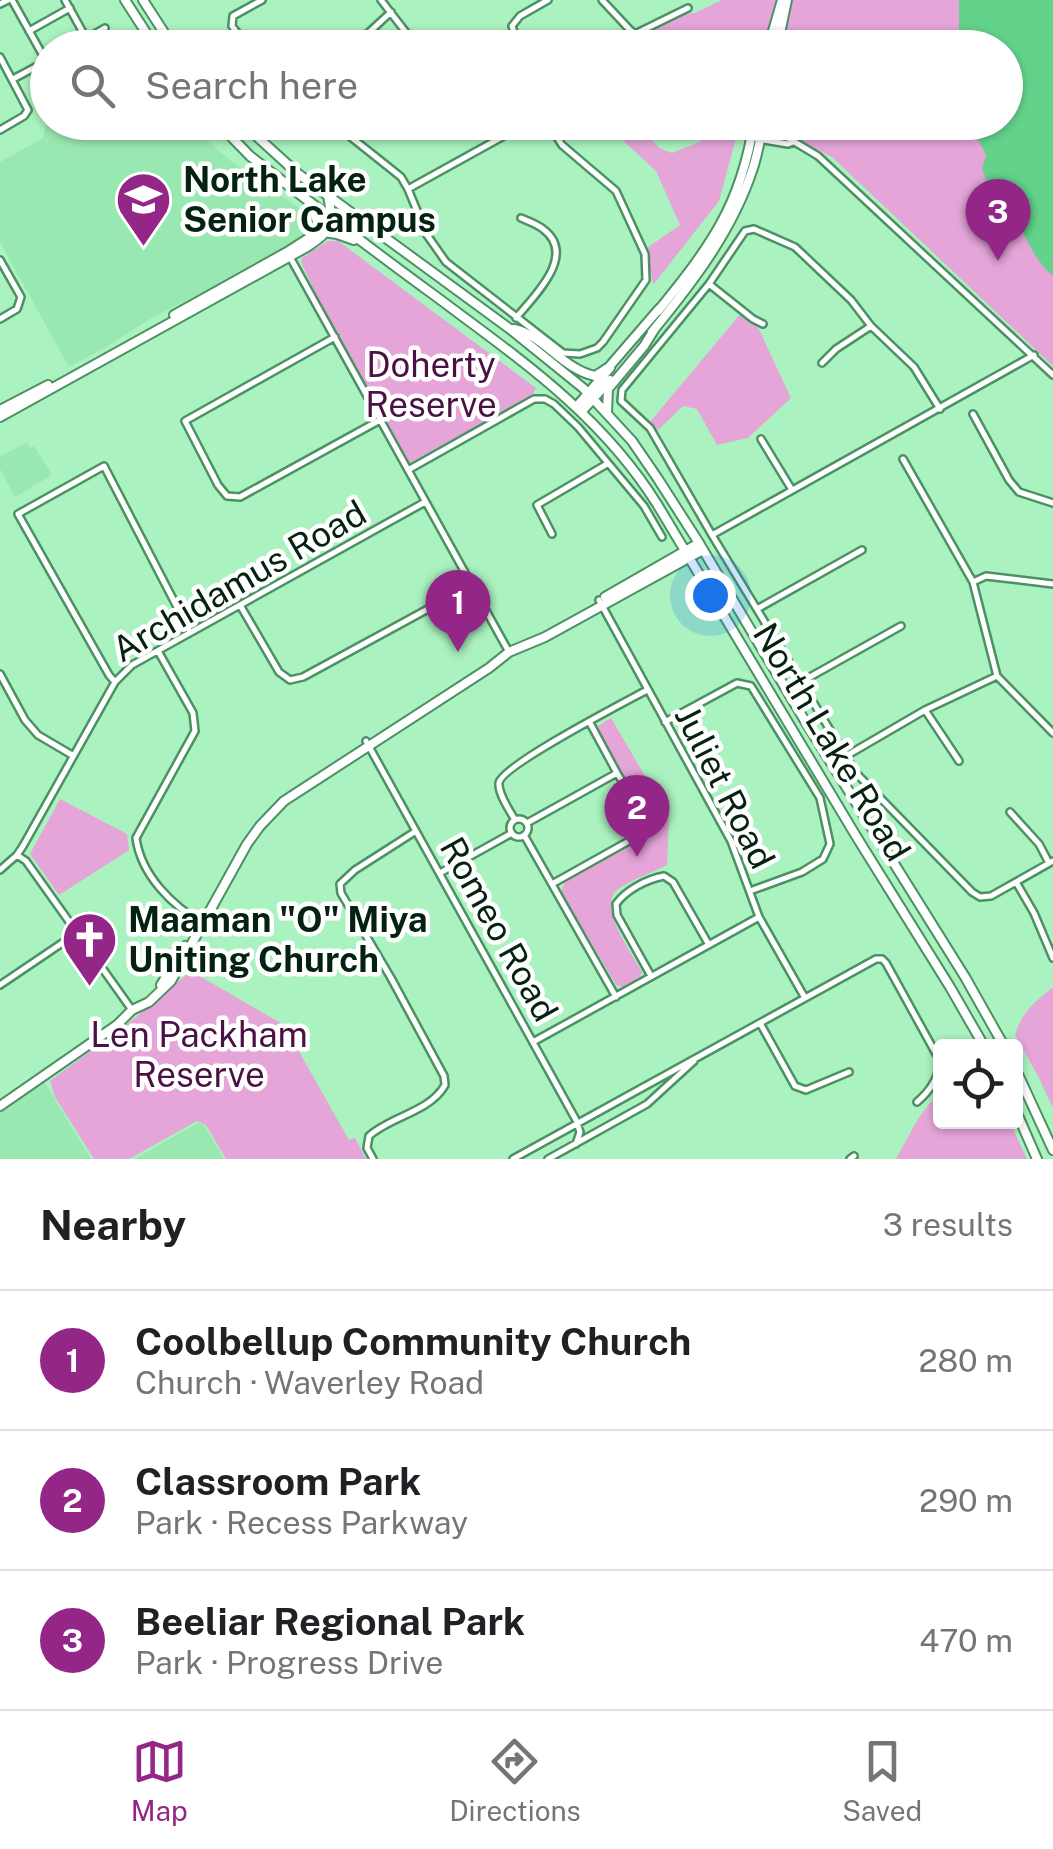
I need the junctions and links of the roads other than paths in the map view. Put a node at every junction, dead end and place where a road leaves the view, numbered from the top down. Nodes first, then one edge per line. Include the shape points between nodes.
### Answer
1 (10, 0) edge
2 (65, 0) edge
3 (125, 0) edge
4 (142, 0) edge
5 (262, 0) edge
6 (381, 0) edge
7 (548, 0) edge
8 (602, 0) edge
9 (784, 0) edge
10 (0, 4) edge
11 (70, 8) junction
12 (688, 8) dead end
13 (391, 12) junction
14 (105, 28) dead end
15 (31, 30) edge
16 (82, 30) edge
17 (101, 30) edge
18 (144, 30) edge
19 (162, 30) edge
20 (235, 30) edge
21 (372, 30) edge
22 (404, 30) edge
23 (513, 30) edge
24 (631, 30) edge
25 (643, 30) edge
26 (774, 30) edge
27 (780, 30) edge
28 (29, 31) edge
29 (0, 57) edge
30 (30, 70) edge
31 (12, 80) junction
32 (0, 130) edge
33 (234, 140) edge
34 (261, 140) edge
35 (355, 140) edge
36 (496, 140) edge
37 (559, 140) edge
38 (755, 140) edge
39 (756, 140) edge
40 (790, 140) edge
41 (408, 188) junction
42 (328, 196) junction
43 (312, 204) junction
44 (352, 214) junction
45 (521, 218) dead end
46 (333, 220) junction
47 (320, 233) junction
48 (363, 243) junction
49 (288, 255) junction
50 (0, 260) edge
51 (709, 284) junction
52 (659, 309) junction
53 (516, 318) junction
54 (0, 319) edge
55 (762, 324) dead end
56 (870, 326) junction
57 (510, 329) junction
58 (654, 330) junction
59 (334, 337) junction
60 (1034, 355) junction
61 (822, 363) dead end
62 (1053, 375) edge
63 (591, 397) junction
64 (580, 408) junction
65 (940, 409) junction
66 (606, 413) junction
67 (973, 414) dead end
68 (0, 415) edge
69 (380, 420) junction
70 (762, 439) dead end
71 (903, 459) dead end
72 (607, 464) junction
73 (408, 470) junction
74 (792, 490) junction
75 (425, 502) junction
76 (1053, 503) edge
77 (552, 534) dead end
78 (712, 536) junction
79 (662, 537) dead end
80 (701, 546) junction
81 (862, 550) dead end
82 (686, 555) junction
83 (973, 582) junction
84 (472, 584) junction
85 (1053, 584) edge
86 (600, 602) junction
87 (240, 605) junction
88 (757, 609) junction
89 (900, 626) dead end
90 (190, 632) junction
91 (508, 649) junction
92 (158, 651) junction
93 (0, 674) edge
94 (998, 676) junction
95 (115, 682) junction
96 (801, 682) junction
97 (647, 690) junction
98 (925, 710) junction
99 (590, 722) junction
100 (665, 722) junction
101 (1053, 732) edge
102 (367, 743) junction
103 (73, 755) junction
104 (846, 756) junction
105 (959, 762) dead end
106 (618, 773) junction
107 (1010, 812) dead end
108 (515, 820) junction
109 (527, 823) junction
110 (416, 831) junction
111 (512, 832) junction
112 (524, 835) junction
113 (17, 854) junction
114 (1051, 862) edge
115 (0, 870) edge
116 (440, 873) junction
117 (1016, 882) junction
118 (552, 884) junction
119 (750, 891) junction
120 (759, 917) junction
121 (203, 920) junction
122 (77, 932) junction
123 (709, 945) junction
124 (1053, 958) edge
125 (652, 977) junction
126 (0, 985) edge
127 (616, 997) junction
128 (804, 998) junction
129 (131, 1008) junction
130 (760, 1023) junction
131 (980, 1039) edge
132 (1000, 1039) edge
133 (533, 1042) junction
134 (700, 1056) junction
135 (849, 1072) dead end
136 (1023, 1085) edge
137 (917, 1102) dead end
138 (0, 1103) edge
139 (578, 1123) junction
140 (1023, 1127) edge
141 (576, 1144) junction
142 (1053, 1150) edge
143 (373, 1159) edge
144 (512, 1159) edge
145 (548, 1159) edge
146 (1037, 1159) edge

1 - 10 street
1 - 28 street
2 - 11 street
3 - 18 main road
4 - 19 main road
5 - 20 street via 233,16
6 - 13 street
7 - 23 street via 520,16
8 - 24 street
9 - 26 main road
9 - 27 main road
11 - 15 street
11 - 16 street
12 - 25 street
13 - 21 street
13 - 22 street
14 - 17 street
29 - 31 street
30 - 31 street
31 - 32 street via 28,110
33 - 43 main road, North Lake Road
34 - 42 main road, North Lake Road
35 - 41 street
36 - 41 street
37 - 53 street via 616,191 645,254 646,280 597,348 580,354 563,353
38 - 52 main road via 722,224
39 - 58 main road via 747,186 723,235
40 - 60 street via 818,156
41 - 53 street via 428,238 446,262
42 - 44 main road, North Lake Road
42 - 46 main road
43 - 46 main road, North Lake Road
43 - 47 main road
44 - 46 main road
44 - 57 main road, North Lake Road
45 - 53 street via 545,230 556,261
46 - 47 main road
46 - 48 main road, North Lake Road
47 - 48 main road
47 - 49 main road
48 - 64 main road, North Lake Road
49 - 59 street
49 - 68 main road
50 - 54 street via 21,297 17,309
51 - 55 street
51 - 56 street via 745,231 754,229 795,247
51 - 78 street via 622,390 622,400 650,428
52 - 57 main road via 595,376 526,332
52 - 63 main road
56 - 61 street
56 - 65 street via 914,367
57 - 63 main road, North Lake Road
58 - 63 main road
58 - 66 main road via 608,389
59 - 69 street
59 - 69 street via 184,421 218,485 227,496 240,497
60 - 62 street
60 - 65 street
63 - 64 main road
63 - 66 main road, North Lake Road
64 - 82 main road, North Lake Road via 640,478
65 - 74 street
66 - 80 main road, North Lake Road
67 - 76 street via 1019,492
69 - 73 street
70 - 74 street
71 - 83 street
72 - 73 street via 554,404 534,399
72 - 77 street via 537,505
72 - 79 street
73 - 75 street
74 - 78 street
75 - 84 street
75 - 87 street, Archidamus Road
78 - 88 street
80 - 82 main road
80 - 132 main road, North Lake Road
81 - 88 street
82 - 86 main road
82 - 131 main road, North Lake Road
83 - 85 street via 986,576
83 - 94 street
84 - 87 street via 290,680
84 - 91 street
86 - 91 main road via 533,643
86 - 97 street, Juliet Road
87 - 90 street, Archidamus Road
88 - 96 street
89 - 96 street
90 - 92 street, Archidamus Road
90 - 95 street via 104,466 18,514
91 - 102 main road
92 - 95 street, Archidamus Road
92 - 121 street via 194,713 194,731 136,838 139,857 164,893
93 - 103 street via 38,736
94 - 98 street
94 - 101 street
95 - 103 street, Archidamus Road
96 - 104 street
97 - 99 street
97 - 100 street, Juliet Road
98 - 104 street
98 - 105 street
99 - 106 street
99 - 108 street via 502,776 500,788
100 - 119 street, Juliet Road via 731,841
100 - 119 street via 737,683 751,686 820,798 830,844 823,859
102 - 110 street, Romeo Road
102 - 121 main road via 266,811
103 - 113 street, Archidamus Road
104 - 117 street via 972,892 992,896
106 - 109 street
106 - 118 street via 643,828
107 - 114 street
108 - 109 street
108 - 111 street
109 - 112 street
110 - 116 street, Romeo Road
110 - 143 street via 340,884 442,1068 445,1085 433,1099 368,1136
111 - 112 street
111 - 116 street
112 - 118 street
113 - 115 street, Archidamus Road
113 - 122 street
114 - 117 street
116 - 133 street, Romeo Road
117 - 124 street
118 - 127 street
119 - 120 street, Juliet Road
120 - 123 street
120 - 128 street, Juliet Road
121 - 129 main road via 165,981
122 - 126 street
122 - 129 street
123 - 125 street
123 - 125 street via 674,882 664,876 622,895 617,915
125 - 127 street
127 - 133 street
128 - 130 street
128 - 137 street via 876,959 886,962 940,1060 939,1074
129 - 138 main road
130 - 134 street
130 - 135 street via 794,1086 806,1090
133 - 139 street, Romeo Road
134 - 139 street
134 - 141 street via 646,1104
136 - 142 main road
139 - 141 street
139 - 144 street
140 - 146 main road
141 - 145 street

